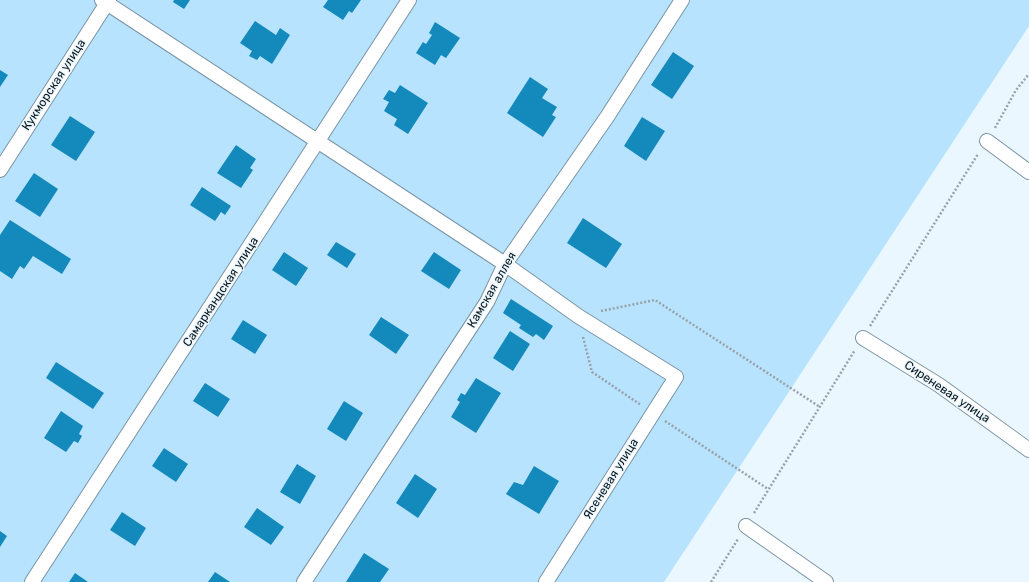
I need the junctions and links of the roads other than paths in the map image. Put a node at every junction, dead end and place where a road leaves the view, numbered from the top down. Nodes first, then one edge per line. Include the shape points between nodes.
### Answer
1 (409, 0) edge
2 (682, 0) edge
3 (106, 1) edge
4 (987, 141) dead end
5 (318, 142) junction
6 (0, 170) edge
7 (1029, 172) edge
8 (505, 264) junction
9 (863, 338) dead end
10 (1029, 450) edge
11 (746, 526) dead end
12 (32, 582) edge
13 (304, 582) edge
14 (546, 582) edge
15 (826, 582) edge

1 - 5 street, Самаркандская улица
2 - 8 street, Камская аллея via 607,117
3 - 5 street
3 - 6 street, Кукморская улица
4 - 7 street
5 - 8 street
5 - 12 street, Самаркандская улица
8 - 13 street, Камская аллея via 487,302
8 - 14 street, Ясеневая улица via 578,316 676,377
9 - 10 street, Сиреневая улица via 939,385
11 - 15 street

